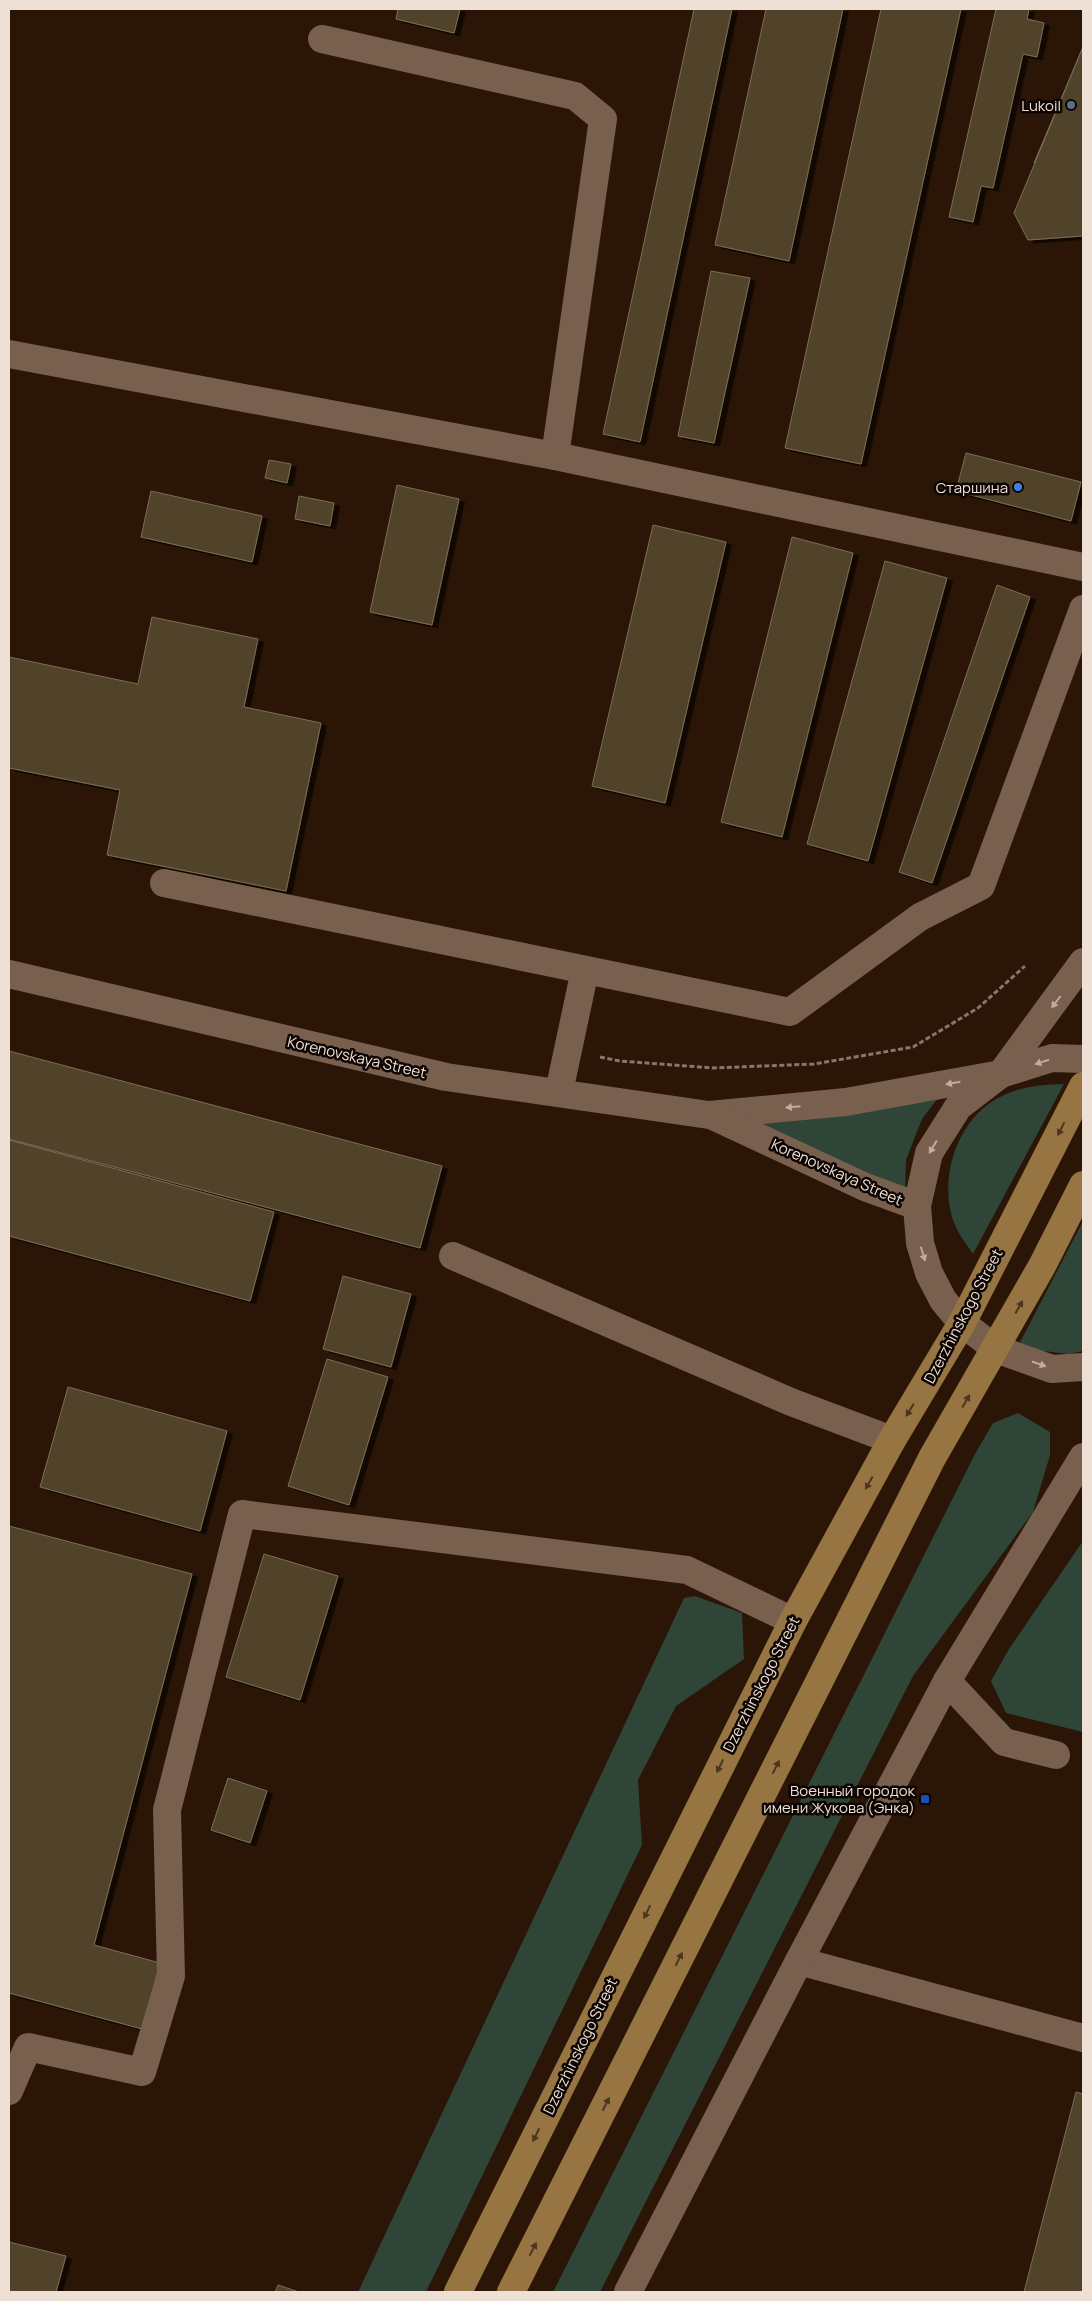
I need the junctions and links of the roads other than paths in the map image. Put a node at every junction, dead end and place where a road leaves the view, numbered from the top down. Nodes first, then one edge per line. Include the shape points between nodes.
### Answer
1 (322, 39) dead end
2 (9, 354) edge
3 (555, 456) junction
4 (1083, 567) edge
5 (1083, 609) edge
6 (164, 883) dead end
7 (1083, 962) edge
8 (585, 970) junction
9 (9, 974) edge
10 (1083, 1058) edge
11 (1001, 1074) junction
12 (1083, 1086) edge
13 (559, 1092) junction
14 (709, 1114) junction
15 (1083, 1185) edge
16 (917, 1206) junction
17 (453, 1256) dead end
18 (962, 1323) junction
19 (996, 1349) junction
20 (1083, 1367) edge
21 (892, 1440) junction
22 (1083, 1457) edge
23 (793, 1621) junction
24 (947, 1681) junction
25 (1056, 1755) dead end
26 (799, 1961) junction
27 (1083, 2038) edge
28 (9, 2091) edge
29 (458, 2292) edge
30 (511, 2292) edge
31 (628, 2292) edge

1 - 3 street via 576,96 603,119
2 - 3 street
3 - 4 street
5 - 8 street via 981,886 920,917 790,1012
6 - 8 street
7 -> 11 street
8 - 13 street
9 - 13 street, Korenovskaya Street via 446,1077
10 -> 11 street, Korenovskaya Street via 1052,1058
11 -> 14 street, Korenovskaya Street via 846,1102
11 -> 16 street via 958,1107 929,1153
12 -> 18 main road, Dzerzhinskogo Street
13 - 14 street, Korenovskaya Street
14 - 16 street, Korenovskaya Street via 865,1186
19 -> 15 main road
16 -> 18 street, Korenovskaya Street via 920,1243 928,1273 943,1300
17 - 21 street via 777,1396
18 - 19 street, Korenovskaya Street
18 -> 21 main road, Dzerzhinskogo Street
19 -> 20 street, Korenovskaya Street via 1052,1369
30 -> 19 main road via 932,1458
21 -> 23 main road, Dzerzhinskogo Street
22 - 24 street
23 - 28 street via 687,1570 242,1514 167,1810 171,1976 142,2072 28,2047
23 -> 29 main road, Dzerzhinskogo Street
24 - 25 street via 1004,1742
24 - 26 street
26 - 27 street
26 - 31 street

